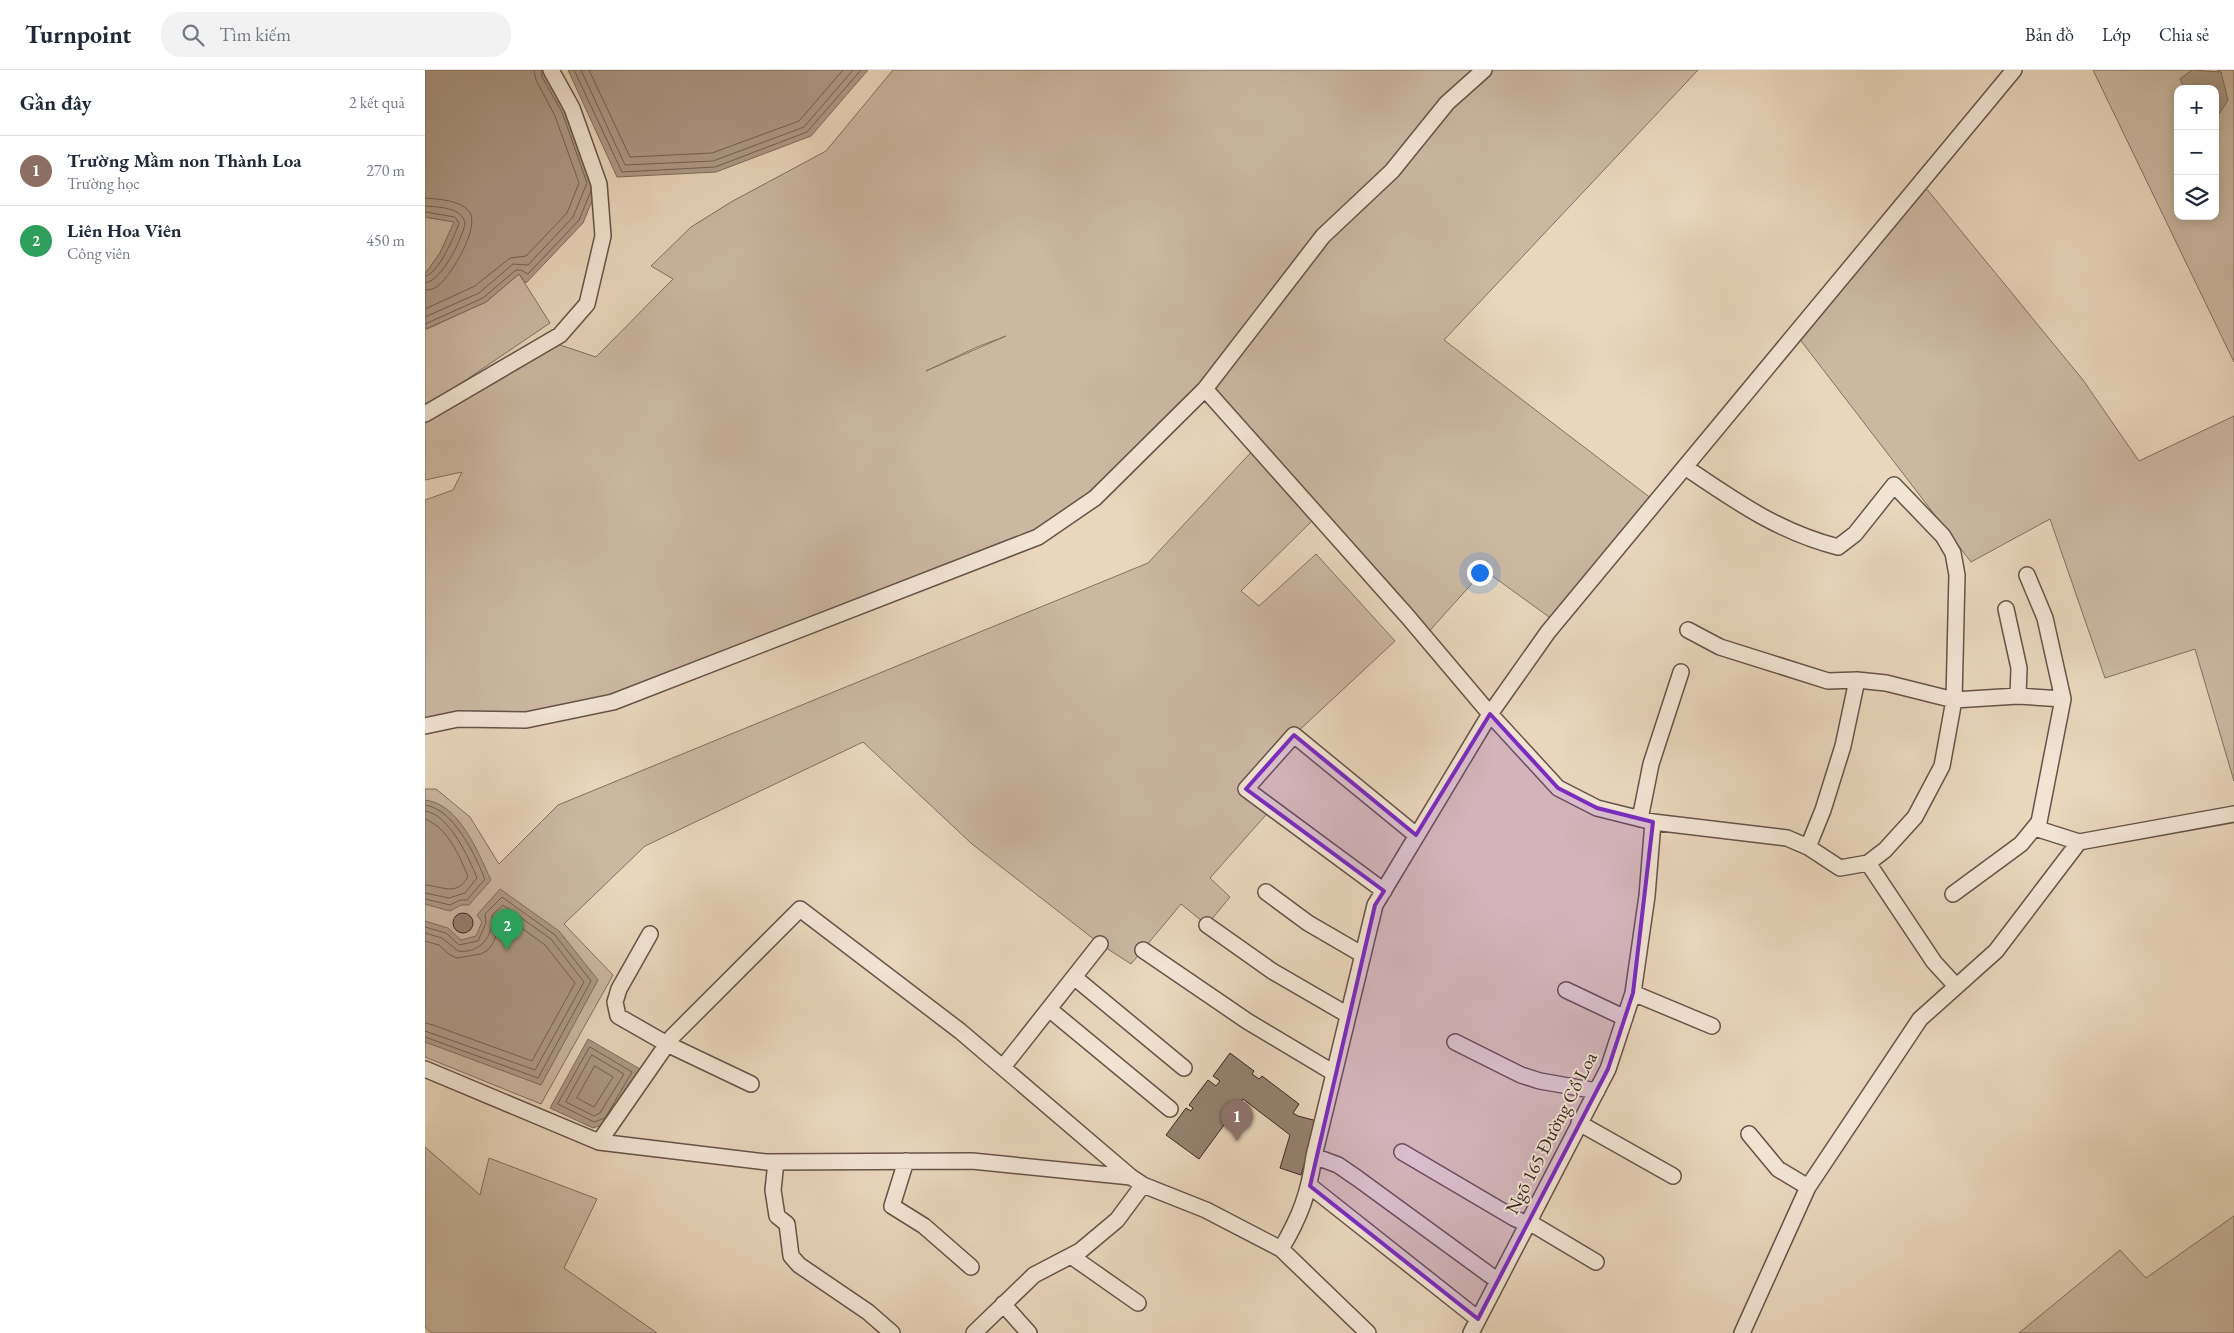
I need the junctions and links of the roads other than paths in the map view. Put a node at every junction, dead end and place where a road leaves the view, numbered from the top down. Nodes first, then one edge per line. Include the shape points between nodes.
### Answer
1 (551, 70) edge
2 (1484, 70) edge
3 (2014, 70) edge
4 (1205, 389) junction
5 (425, 414) edge
6 (1685, 467) junction
7 (2027, 576) dead end
8 (2007, 609) dead end
9 (1688, 630) dead end
10 (1681, 672) dead end
11 (1857, 680) junction
12 (2018, 696) junction
13 (2063, 699) junction
14 (1953, 700) junction
15 (1490, 714) junction
16 (425, 726) edge
17 (2234, 814) edge
18 (1646, 821) junction
19 (2035, 828) junction
20 (1416, 835) junction
21 (2079, 842) junction
22 (1808, 847) junction
23 (1867, 863) junction
24 (1383, 891) junction
25 (1266, 892) dead end
26 (1953, 894) dead end
27 (1207, 925) dead end
28 (650, 934) dead end
29 (1099, 944) dead end
30 (1143, 950) dead end
31 (1363, 955) junction
32 (1074, 977) junction
33 (1956, 986) junction
34 (1566, 990) dead end
35 (1633, 993) junction
36 (1049, 1009) junction
37 (1348, 1015) junction
38 (1625, 1018) junction
39 (1712, 1026) dead end
40 (1455, 1042) dead end
41 (667, 1044) junction
42 (1003, 1068) junction
43 (1183, 1068) dead end
44 (425, 1069) edge
45 (1334, 1074) junction
46 (751, 1084) dead end
47 (1597, 1092) junction
48 (1170, 1109) dead end
49 (1579, 1124) junction
50 (1749, 1134) dead end
51 (599, 1142) junction
52 (1402, 1152) dead end
53 (1314, 1156) junction
54 (776, 1162) junction
55 (906, 1162) junction
56 (1673, 1176) dead end
57 (1137, 1181) junction
58 (1310, 1186) junction
59 (1808, 1187) junction
60 (1528, 1223) junction
61 (1281, 1249) junction
62 (1071, 1256) junction
63 (1596, 1262) dead end
64 (971, 1267) dead end
65 (1497, 1281) junction
66 (1139, 1302) dead end
67 (1003, 1304) junction
68 (1478, 1319) junction
69 (892, 1333) edge
70 (974, 1333) edge
71 (1029, 1333) edge
72 (1368, 1333) edge
73 (1471, 1333) edge
74 (1742, 1333) edge

1 - 5 street via 572,108 599,184 603,236 587,304 560,335
2 - 4 street via 1447,103 1392,171 1323,236
3 - 6 street
4 - 15 street via 1409,617
4 - 16 street via 1095,498 1038,537 613,702 526,720 458,719
6 - 14 street via 1753,513 1814,541 1838,547 1855,534 1894,485 1943,536 1953,554 1957,575
6 - 15 street via 1548,632
7 - 13 street via 2045,618
8 - 12 street via 2019,668
9 - 11 street via 1720,647 1828,681
10 - 18 street, Ngõ 165 Đường Cổ Loa via 1651,764
11 - 14 street via 1886,683
11 - 22 street via 1843,746
12 - 13 street
12 - 14 street
13 - 19 street via 2039,822
14 - 23 street via 1942,766 1915,818 1885,850
15 - 18 street via 1559,788 1597,808
15 - 20 street
17 - 21 street
18 - 22 street via 1787,838
18 - 35 street, Ngõ 165 Đường Cổ Loa via 1647,896
19 - 21 street
19 - 26 street via 2021,844
20 - 24 street
20 - 24 street via 1294,735 1246,788
21 - 33 street via 1996,951
22 - 23 street via 1840,868
23 - 33 street via 1934,962
24 - 31 street via 1375,905
25 - 31 street via 1308,923
27 - 37 street via 1272,971
28 - 41 street via 626,975 615,1002 618,1016
29 - 32 street
30 - 45 street via 1247,1021
31 - 37 street
32 - 36 street
32 - 43 street
33 - 59 street via 1920,1019
34 - 38 street
35 - 38 street, Ngõ 165 Đường Cổ Loa
35 - 39 street
36 - 42 street
36 - 48 street
37 - 45 street
38 - 47 street, Ngõ 165 Đường Cổ Loa
40 - 47 street via 1521,1075
41 - 42 street via 800,909
41 - 46 street
41 - 51 street
42 - 57 street
44 - 51 street
45 - 53 street
47 - 49 street, Ngõ 165 Đường Cổ Loa
49 - 56 street
49 - 60 street, Ngõ 165 Đường Cổ Loa
50 - 59 street via 1778,1169
51 - 54 street
52 - 60 street via 1514,1218
53 - 58 street
53 - 65 street via 1338,1165
54 - 55 street
54 - 69 street via 773,1190 777,1216 787,1224 791,1256
55 - 57 street via 972,1161
55 - 64 street via 892,1206 924,1226
57 - 61 street via 1207,1210
57 - 62 street via 1117,1220
58 - 61 street via 1297,1221
58 - 68 street
59 - 74 street
60 - 63 street
60 - 65 street, Ngõ 165 Đường Cổ Loa
61 - 72 street
62 - 66 street
62 - 67 street via 1034,1275
65 - 68 street, Ngõ 165 Đường Cổ Loa
67 - 70 street
67 - 71 street
68 - 73 street, Ngõ 165 Đường Cổ Loa

